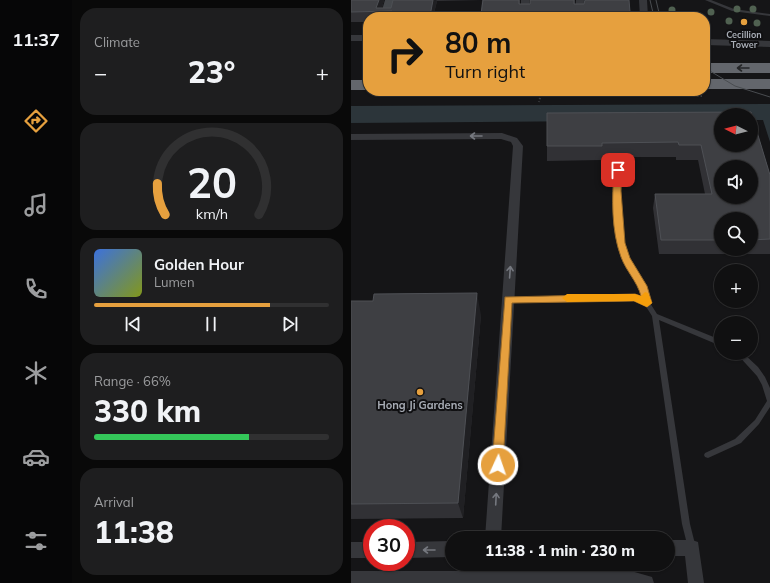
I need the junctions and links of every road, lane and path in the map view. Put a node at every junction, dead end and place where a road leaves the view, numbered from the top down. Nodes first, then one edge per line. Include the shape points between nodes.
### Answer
1 (391, 0) edge
2 (525, 0) edge
3 (580, 0) edge
4 (643, 0) edge
5 (707, 0) edge
6 (387, 12) edge
7 (525, 12) edge
8 (579, 12) edge
9 (644, 12) edge
10 (770, 15) edge
11 (351, 38) edge
12 (363, 38) edge
13 (710, 42) edge
14 (770, 44) edge
15 (710, 68) edge
16 (770, 68) edge
17 (351, 70) edge
18 (363, 70) edge
19 (770, 84) edge
20 (351, 85) edge
21 (363, 85) edge
22 (710, 90) edge
23 (540, 96) edge
24 (539, 102) dead end
25 (351, 137) edge
26 (618, 170) dead end
27 (508, 300) junction
28 (647, 303) junction
29 (655, 316) junction
30 (714, 340) edge
31 (747, 360) edge
32 (770, 401) edge
33 (708, 455) dead end
34 (493, 531) edge
35 (675, 548) edge
36 (692, 548) junction
37 (445, 549) edge
38 (351, 550) edge
39 (363, 550) edge
40 (415, 550) edge
41 (491, 572) edge
42 (351, 579) edge
43 (531, 581) edge
44 (646, 583) edge
45 (696, 583) edge

1 - 6 street
2 - 7 street
3 - 8 street
4 - 9 street
5 - 10 lane via 733,10
11 - 12 street
13 - 14 street
16 -> 15 highway
17 - 18 highway
19 - 22 highway
20 - 21 highway
23 - 24 path
27 -> 25 street via 518,146 514,140 502,136
26 - 28 lane via 620,243 626,259 643,286
27 - 28 lane via 635,297
34 -> 27 street
28 - 29 lane
29 - 30 lane
29 - 36 lane via 686,524
31 - 32 lane via 759,371
32 - 33 lane via 757,422 738,441
35 - 36 street
36 - 45 street
37 -> 40 street
38 - 39 street
41 - 42 street
41 - 43 street
43 - 44 street via 631,579

